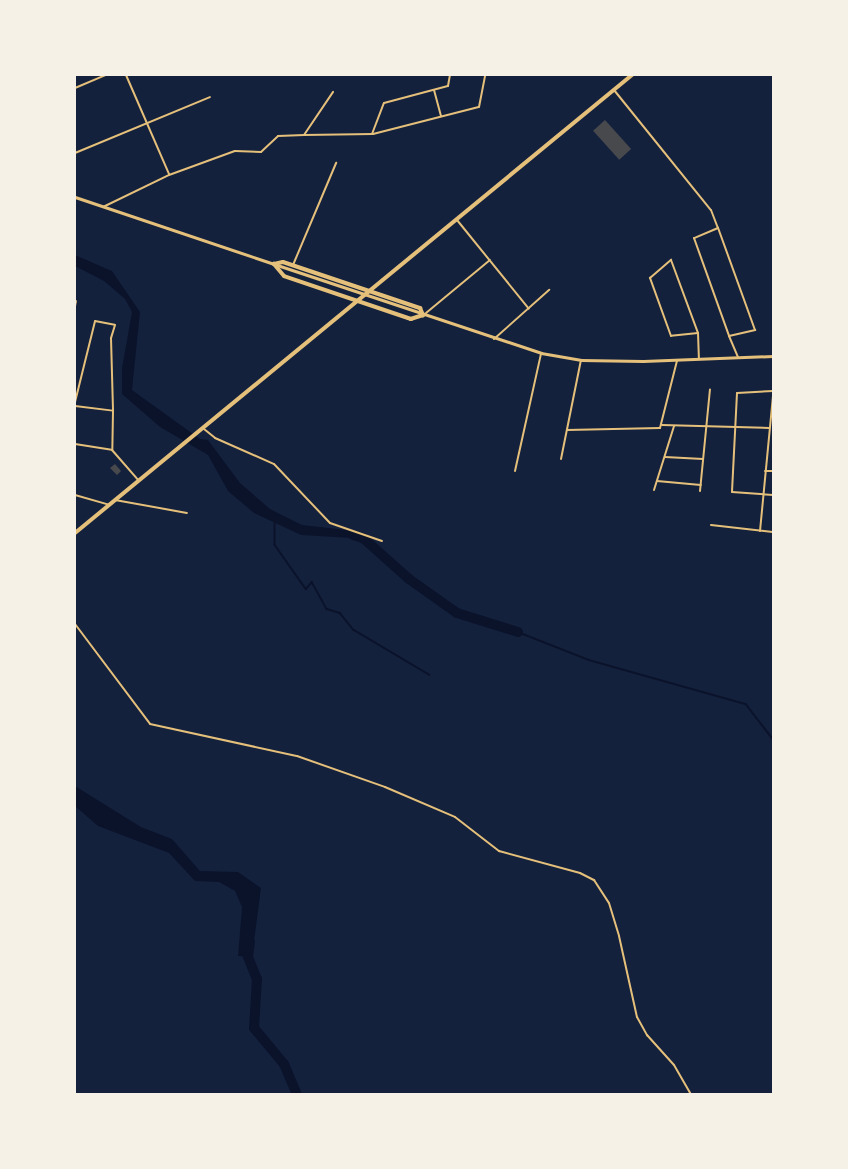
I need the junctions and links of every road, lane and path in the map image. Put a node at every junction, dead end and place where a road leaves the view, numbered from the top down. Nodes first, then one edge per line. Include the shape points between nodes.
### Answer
1 (105, 75) edge
2 (126, 75) edge
3 (450, 75) edge
4 (485, 75) edge
5 (632, 75) edge
6 (75, 88) edge
7 (434, 90) junction
8 (614, 90) junction
9 (333, 92) dead end
10 (210, 97) dead end
11 (441, 117) junction
12 (147, 123) junction
13 (372, 134) junction
14 (304, 135) junction
15 (75, 153) edge
16 (336, 164) dead end
17 (169, 175) junction
18 (75, 197) edge
19 (104, 207) junction
20 (456, 218) junction
21 (718, 228) junction
22 (490, 260) junction
23 (274, 264) junction
24 (293, 265) junction
25 (369, 290) junction
26 (549, 290) dead end
27 (357, 300) junction
28 (76, 301) dead end
29 (75, 306) edge
30 (529, 309) junction
31 (421, 314) junction
32 (698, 333) junction
33 (729, 336) junction
34 (494, 339) junction
35 (541, 353) junction
36 (773, 356) edge
37 (699, 359) junction
38 (738, 359) junction
39 (581, 360) junction
40 (677, 361) junction
41 (710, 390) dead end
42 (773, 393) edge
43 (75, 404) edge
44 (113, 411) junction
45 (772, 415) edge
46 (662, 425) junction
47 (674, 426) junction
48 (707, 426) junction
49 (202, 427) junction
50 (735, 428) junction
51 (769, 428) junction
52 (567, 430) junction
53 (75, 444) edge
54 (768, 444) junction
55 (773, 445) edge
56 (112, 450) junction
57 (665, 457) junction
58 (561, 459) dead end
59 (703, 459) junction
60 (515, 471) dead end
61 (765, 471) junction
62 (773, 471) edge
63 (139, 481) junction
64 (657, 481) junction
65 (701, 485) junction
66 (654, 490) dead end
67 (700, 491) dead end
68 (762, 494) junction
69 (75, 495) edge
70 (773, 495) edge
71 (115, 500) junction
72 (109, 505) junction
73 (188, 513) dead end
74 (711, 525) dead end
75 (760, 531) junction
76 (773, 532) edge
77 (75, 533) edge
78 (382, 541) dead end
79 (75, 624) edge
80 (691, 1094) edge

1 - 6 street
2 - 12 street
3 - 7 street via 448,86
4 - 11 street via 479,108
5 - 8 main road
7 - 11 street
7 - 13 street via 384,103
8 - 20 main road
8 - 21 street via 711,210
9 - 14 street
10 - 12 street
11 - 13 street
12 - 15 street
12 - 17 street
13 - 14 street
14 - 17 street via 278,136 261,152 235,151
16 - 24 street
17 - 19 street
18 - 19 street
19 - 23 street
20 - 22 street
20 - 25 main road
21 - 33 street via 694,238
21 - 33 street via 755,330
22 - 30 street
22 - 31 street
23 - 24 main road
23 - 27 main road via 284,276
23 - 31 street
24 - 25 main road
25 - 27 main road
25 - 31 main road via 420,308
26 - 30 street
27 - 31 main road via 414,320
27 - 49 main road
28 - 29 street
30 - 34 street
31 - 34 street
32 - 32 street via 686,302 670,260 650,278 667,326 671,336
32 - 37 street
33 - 38 street
34 - 35 street
35 - 39 street
35 - 60 street
36 - 38 street
37 - 38 street
37 - 40 street
39 - 40 street
39 - 52 street
40 - 46 street
41 - 48 street
42 - 45 street
42 - 50 street via 737,393
43 - 44 street
43 - 44 street via 95,321 115,325 111,338
44 - 56 street
45 - 51 street
46 - 47 street
46 - 52 street via 655,431
47 - 48 street
47 - 57 street
48 - 50 street
48 - 59 street
49 - 63 main road
49 - 78 street via 215,438 274,464 330,523
50 - 51 street
50 - 68 street via 732,492
51 - 54 street
52 - 58 street
53 - 56 street
54 - 55 street
54 - 61 street
56 - 63 street
57 - 59 street
57 - 64 street
59 - 65 street
61 - 62 street
61 - 68 street
63 - 71 main road
64 - 65 street
64 - 66 street
65 - 67 street
68 - 70 street
68 - 75 street
69 - 72 street
71 - 72 main road
71 - 73 street
72 - 77 main road
74 - 75 street
75 - 76 street
79 - 80 street via 150,724 297,756 386,787 455,817 499,850 594,880 609,903 637,1017

